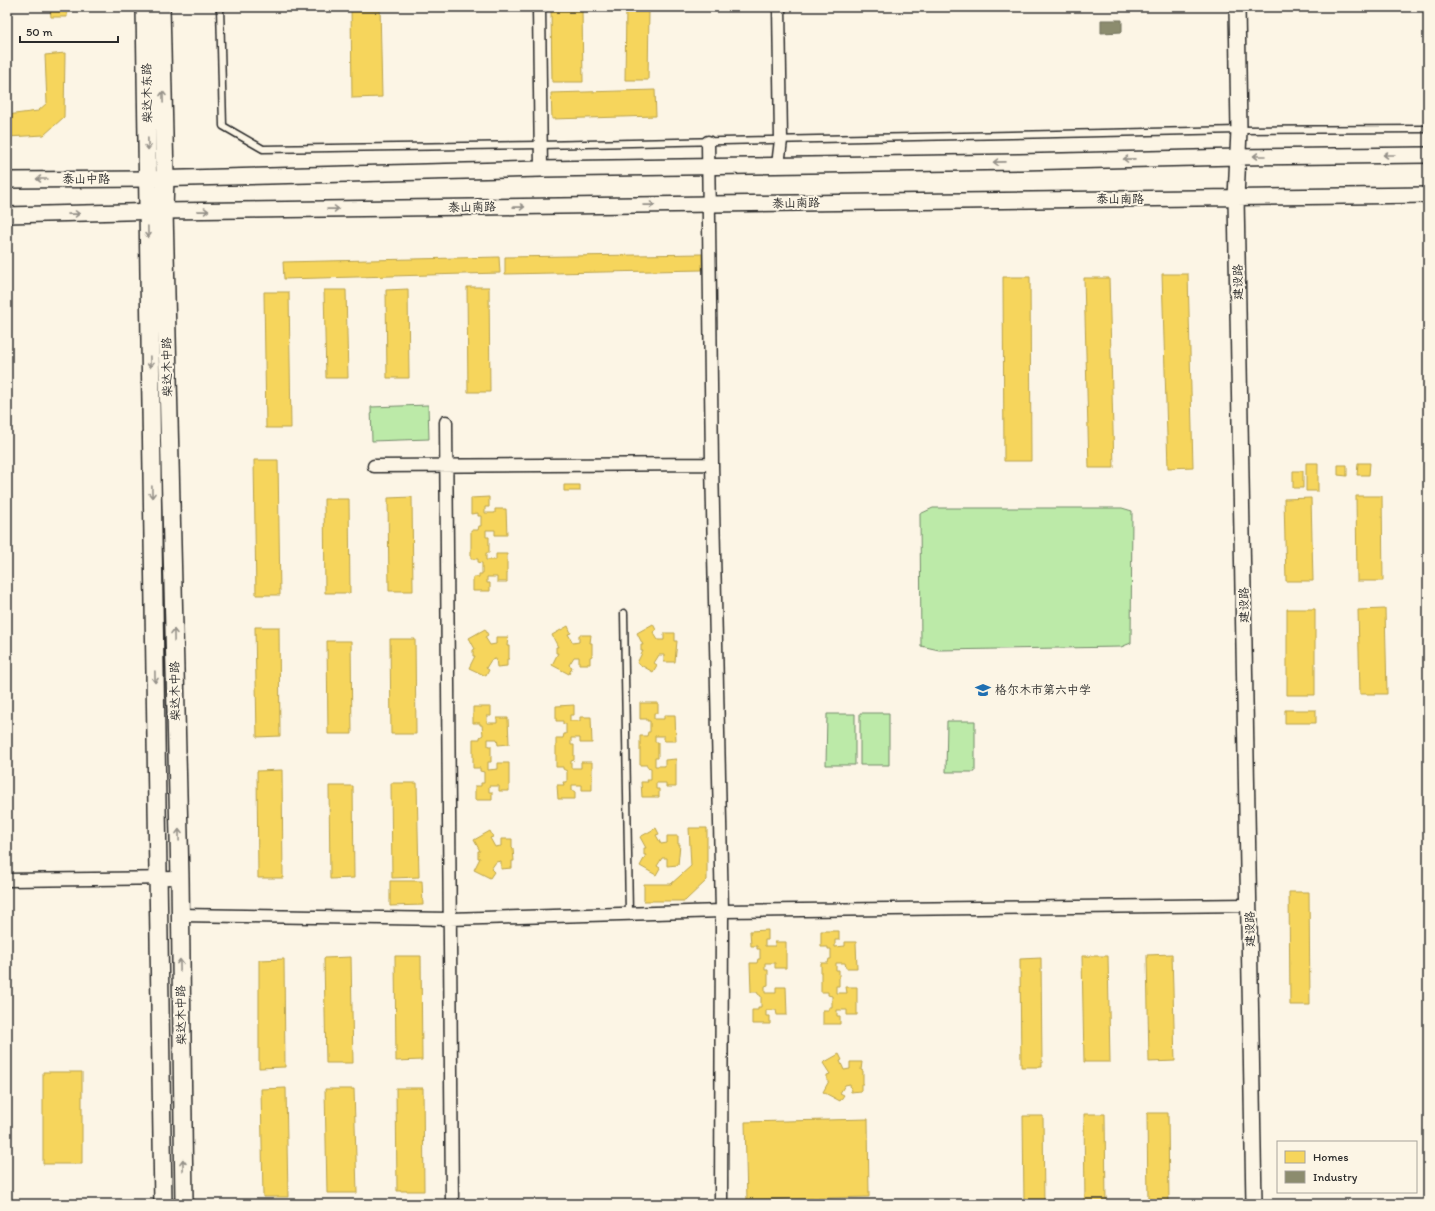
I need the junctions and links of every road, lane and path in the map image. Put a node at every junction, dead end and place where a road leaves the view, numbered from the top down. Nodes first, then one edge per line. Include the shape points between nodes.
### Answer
1 (145, 7) edge
2 (161, 7) edge
3 (220, 7) edge
4 (539, 7) edge
5 (779, 7) edge
6 (1237, 7) edge
7 (1428, 129) edge
8 (1239, 130) junction
9 (781, 140) junction
10 (708, 142) junction
11 (540, 145) junction
12 (1428, 155) edge
13 (1238, 156) junction
14 (778, 165) junction
15 (708, 166) junction
16 (541, 169) junction
17 (156, 178) junction
18 (7, 180) edge
19 (1428, 195) edge
20 (1236, 198) junction
21 (709, 204) junction
22 (156, 212) junction
23 (7, 215) edge
24 (446, 422) dead end
25 (712, 464) junction
26 (374, 466) dead end
27 (446, 466) junction
28 (624, 613) dead end
29 (180, 878) junction
30 (158, 879) junction
31 (7, 880) edge
32 (1250, 905) junction
33 (722, 911) junction
34 (629, 914) junction
35 (180, 915) junction
36 (450, 919) junction
37 (163, 1204) edge
38 (184, 1204) edge
39 (452, 1204) edge
40 (721, 1204) edge
41 (1254, 1204) edge

1 -> 17 main road, 柴达木东路
17 -> 2 main road, 柴达木东路
3 - 11 lane via 223,126 263,149
4 - 11 street
5 - 9 street
6 - 8 street, 建设路
7 - 8 lane
8 - 9 lane
8 - 13 street, 建设路
9 - 10 lane
9 - 14 street
10 - 11 lane
10 - 15 street
11 - 16 street
12 -> 13 street
13 -> 14 street
13 - 20 street, 建设路
14 - 15 street
15 - 16 street
15 - 21 street
16 - 17 street
17 -> 18 street, 泰山中路
17 - 22 main road, 柴达木中路
19 - 20 street, 泰山南路
20 - 21 street, 泰山南路
20 - 32 street, 建设路
22 -> 21 street, 泰山南路
21 - 25 street
23 -> 22 street
29 -> 22 main road, 柴达木中路
22 -> 30 main road, 柴达木中路
24 - 27 street
25 - 27 street
25 - 33 street
26 - 27 street
27 - 36 street
28 - 34 lane
29 - 30 street
29 - 35 main road, 柴达木中路
30 - 31 street
30 - 37 main road, 柴达木中路
32 - 33 street
32 - 41 street, 建设路
33 - 34 street
33 - 40 street
34 - 36 street
35 - 36 street
38 -> 35 main road, 柴达木中路
36 - 39 street

